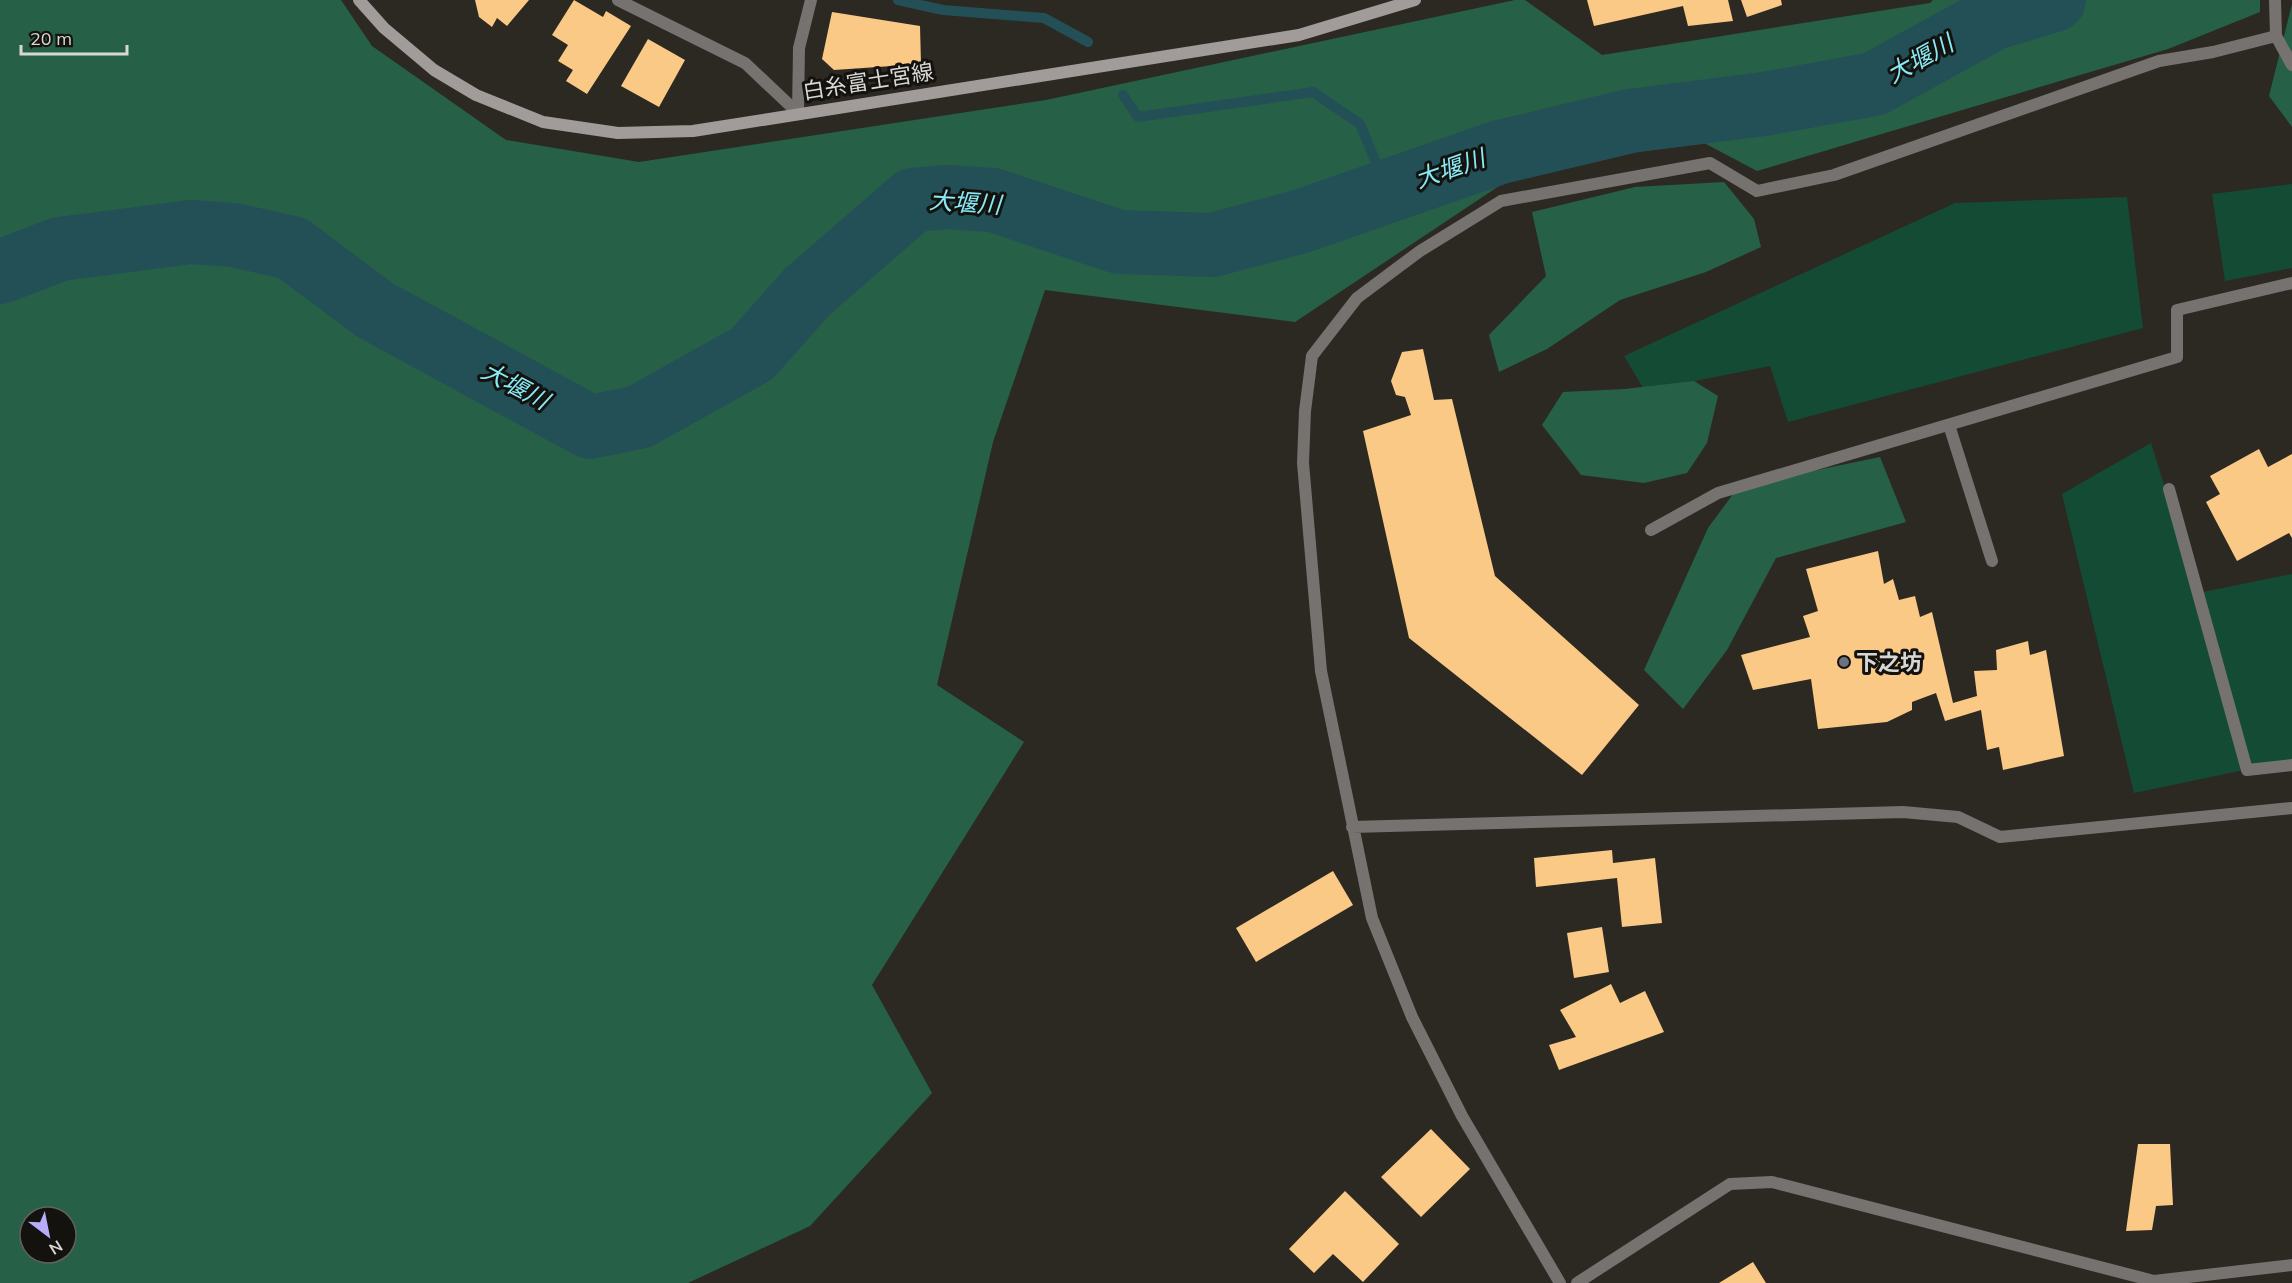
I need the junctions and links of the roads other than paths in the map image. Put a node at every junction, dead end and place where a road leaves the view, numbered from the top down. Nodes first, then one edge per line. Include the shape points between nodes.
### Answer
1 (359, 0) edge
2 (618, 0) edge
3 (811, 0) edge
4 (1415, 0) edge
5 (2276, 0) edge
6 (2276, 36) junction
7 (2292, 65) edge
8 (798, 113) junction
9 (2292, 283) edge
10 (1949, 425) junction
11 (2169, 489) dead end
12 (1651, 530) dead end
13 (1992, 561) dead end
14 (2292, 765) edge
15 (2292, 808) edge
16 (1352, 827) junction
17 (2292, 1265) edge
18 (1560, 1283) edge
19 (1577, 1283) edge

1 - 8 main road, 白糸富士宮線 via 384,28 434,70 476,95 543,122 618,133 693,131
2 - 8 street via 745,63
3 - 8 street via 799,48
4 - 8 main road, 白糸富士宮線 via 1299,35
5 - 6 street
6 - 7 street
6 - 16 street via 2159,61 1834,175 1757,191 1710,163 1501,201 1420,251 1357,298 1312,356 1303,463 1321,671
9 - 10 street via 2177,310 2177,357
10 - 12 street via 1718,493
10 - 13 street
11 - 14 street via 2247,770
15 - 16 street via 2000,837 1958,817 1904,812
16 - 18 street via 1372,918 1412,1017 1467,1124
17 - 19 street via 2154,1281 1772,1182 1730,1184

